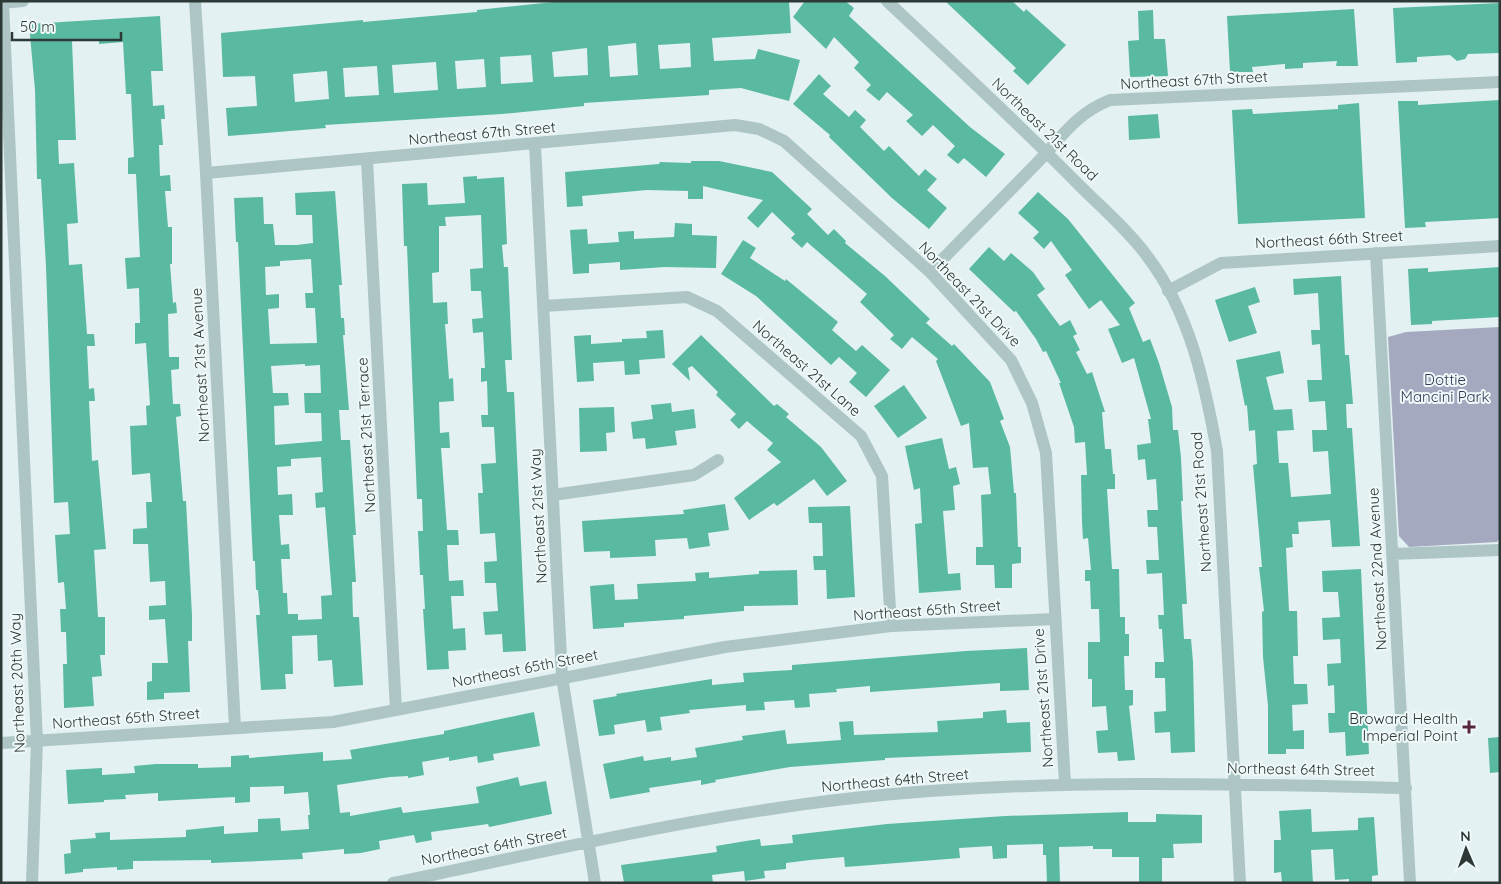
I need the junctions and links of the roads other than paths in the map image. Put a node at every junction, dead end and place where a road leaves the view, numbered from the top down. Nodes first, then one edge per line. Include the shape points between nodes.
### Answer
1 (22, 1) edge
2 (195, 1) edge
3 (887, 1) edge
4 (2, 3) edge
5 (1500, 82) edge
6 (759, 129) joint
7 (534, 145) junction
8 (1048, 152) junction
9 (368, 160) junction
10 (206, 173) junction
11 (1500, 246) edge
12 (1376, 253) junction
13 (930, 272) junction
14 (1168, 291) junction
15 (544, 306) junction
16 (718, 460) dead end
17 (553, 495) junction
18 (1500, 550) edge
19 (1392, 554) junction
20 (1054, 618) junction
21 (890, 626) junction
22 (562, 677) junction
23 (396, 710) junction
24 (235, 727) junction
25 (37, 741) junction
26 (1, 743) edge
27 (1065, 784) junction
28 (1234, 784) junction
29 (1406, 788) junction
30 (588, 844) junction
31 (32, 883) edge
32 (394, 883) edge
33 (595, 883) edge
34 (1240, 883) edge
35 (1410, 883) edge

1 - 4 street
2 - 10 street, Northeast 21st Avenue
3 - 8 street, Northeast 21st Road
4 - 25 street, Northeast 20th Way
5 - 8 street, Northeast 67th Street via 1110,100 1091,108 1069,126
6 - 7 street, Northeast 67th Street via 735,125
6 - 13 street, Northeast 21st Drive via 784,141
7 - 9 street, Northeast 67th Street
7 - 15 street, Northeast 21st Way
8 - 13 street, Northeast 67th Street
8 - 14 street, Northeast 21st Road via 1148,257
9 - 10 street, Northeast 67th Street
9 - 23 street, Northeast 21st Terrace
10 - 24 street, Northeast 21st Avenue
11 - 12 street, Northeast 66th Street
12 - 14 street, Northeast 66th Street via 1221,263
12 - 19 street, Northeast 22nd Avenue
13 - 20 street, Northeast 21st Drive via 1011,360 1032,403 1046,453
14 - 28 street, Northeast 21st Road via 1186,328 1205,386 1217,451
15 - 17 street, Northeast 21st Way
15 - 21 street, Northeast 21st Lane via 687,298 717,311 861,436 882,476
16 - 17 street via 694,475
17 - 22 street, Northeast 21st Way
18 - 19 street
19 - 29 street, Northeast 22nd Avenue
20 - 21 street, Northeast 65th Street
20 - 27 street, Northeast 21st Drive
21 - 22 street, Northeast 65th Street via 724,646
22 - 23 street, Northeast 65th Street
22 - 30 street, Northeast 21st Way
23 - 24 street, Northeast 65th Street via 333,722
24 - 25 street, Northeast 65th Street
25 - 26 street, Northeast 65th Street
25 - 31 street, Northeast 20th Way
27 - 28 street, Northeast 64th Street
27 - 30 street, Northeast 64th Street via 893,794 718,816
28 - 29 street, Northeast 64th Street
28 - 34 street, Northeast 21st Road
29 - 35 street, Northeast 22nd Avenue
30 - 32 street, Northeast 64th Street
30 - 33 street, Northeast 21st Way

